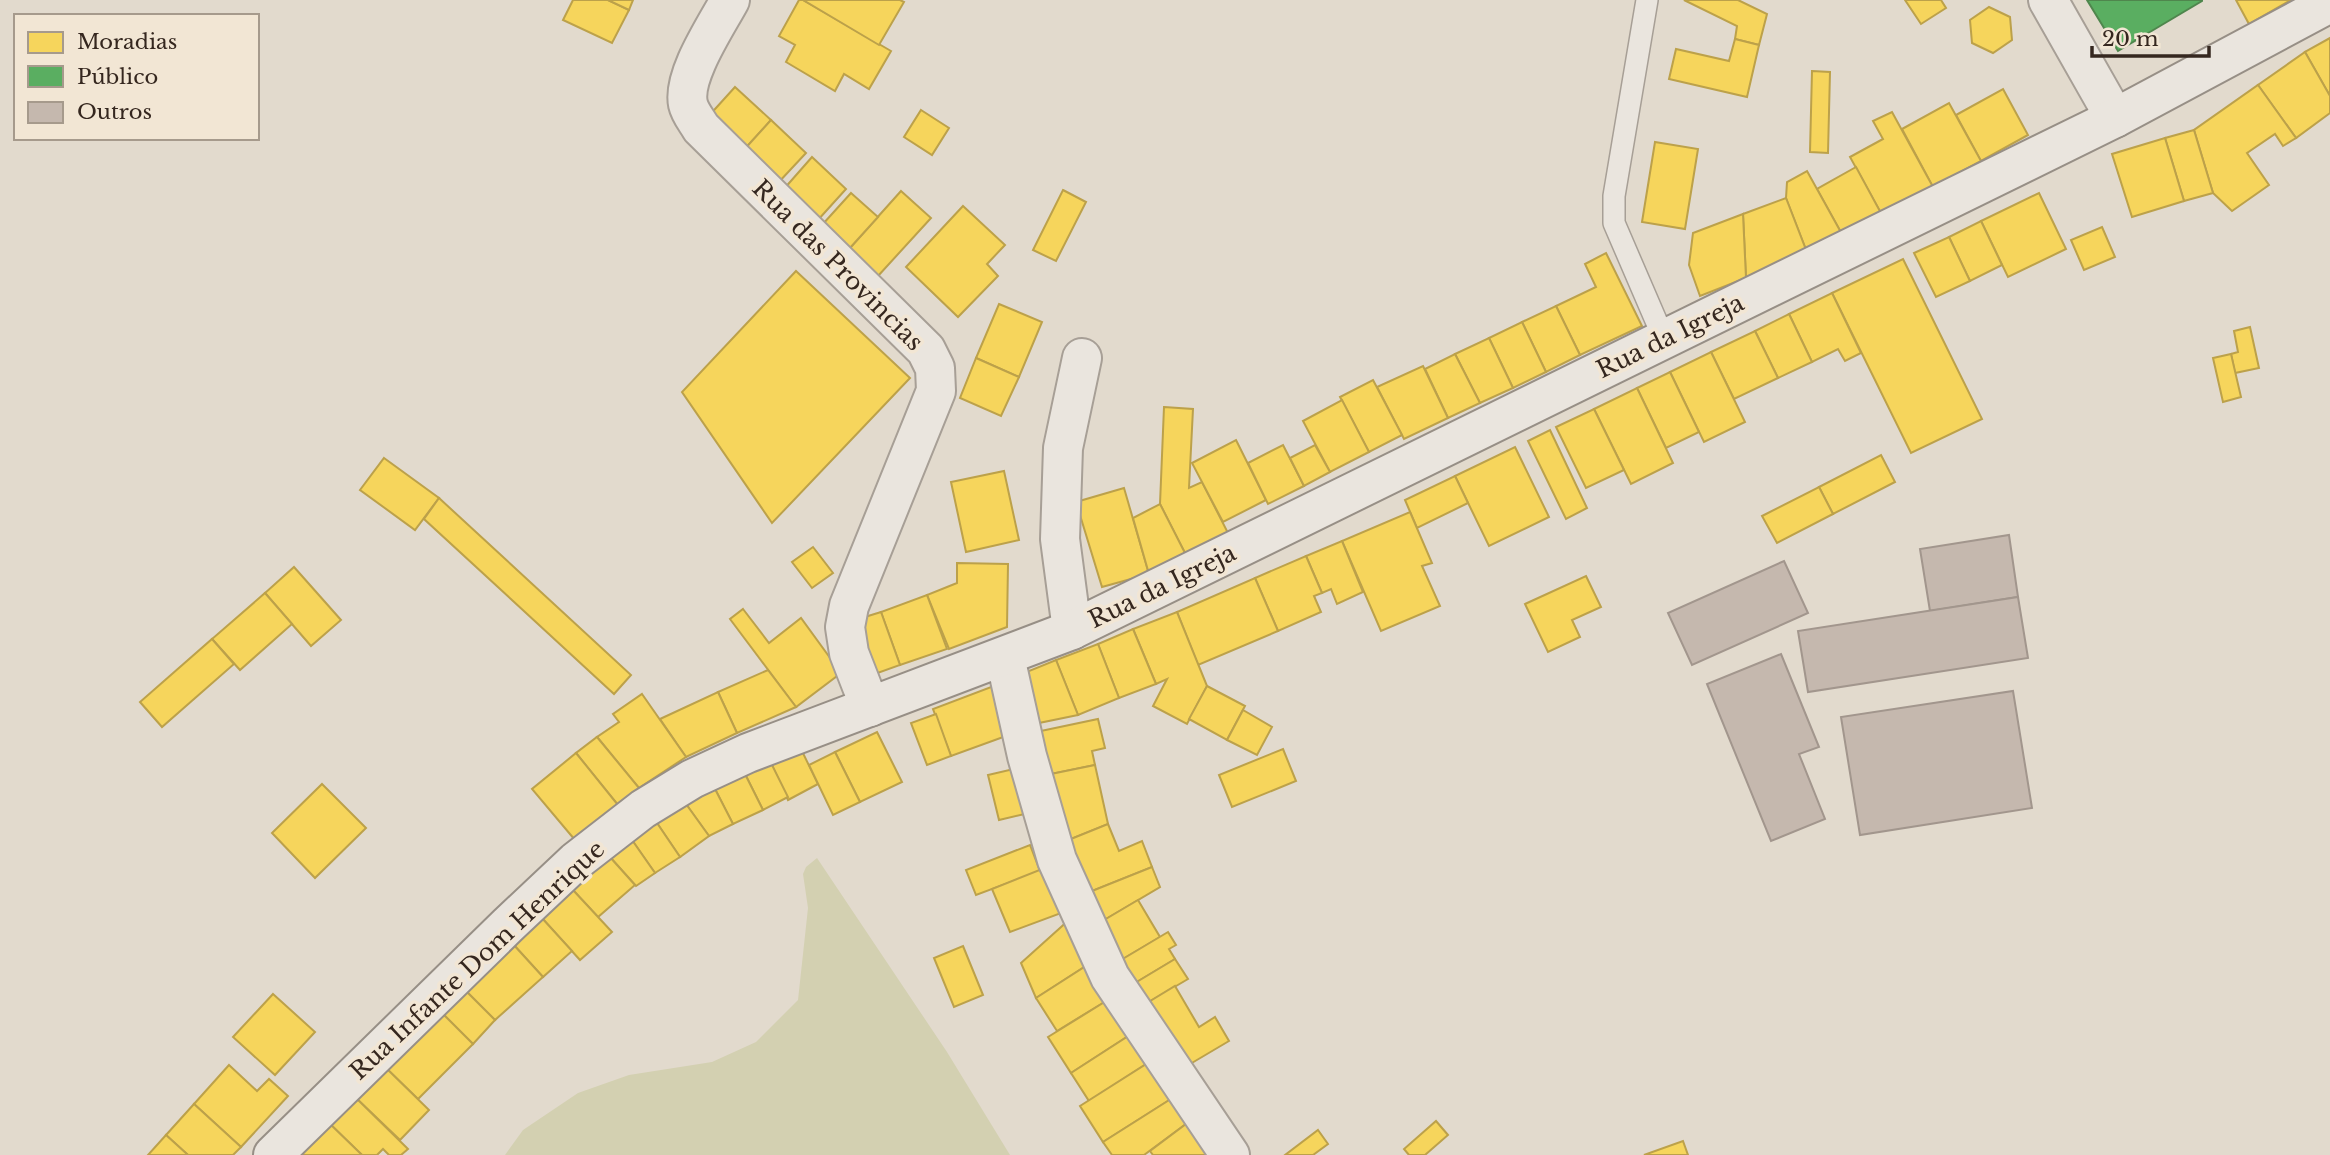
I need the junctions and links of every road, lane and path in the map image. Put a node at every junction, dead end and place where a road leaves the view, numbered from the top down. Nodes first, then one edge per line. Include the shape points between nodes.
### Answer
1 (730, 0) edge
2 (1647, 0) edge
3 (2048, 0) edge
4 (2330, 3) edge
5 (2115, 118) junction
6 (1664, 339) junction
7 (1082, 358) dead end
8 (1072, 631) junction
9 (1005, 657) junction
10 (870, 707) junction
11 (273, 1155) edge
12 (1230, 1155) edge

1 - 10 street, Rua das Provincias via 696,65 687,89 688,106 701,128 926,350 935,368 936,391 845,627 849,653
2 - 6 lane via 1614,196 1614,223
3 - 5 street
4 - 5 street, Rua da Igreja
5 - 6 street, Rua da Igreja
6 - 8 street, Rua da Igreja
7 - 8 street via 1063,448 1060,539
8 - 9 street, Rua da Igreja
9 - 10 street, Rua Infante Dom Henrique
9 - 12 street via 1057,860 1094,942 1110,977
10 - 11 street, Rua Infante Dom Henrique via 748,753 643,809 576,861

